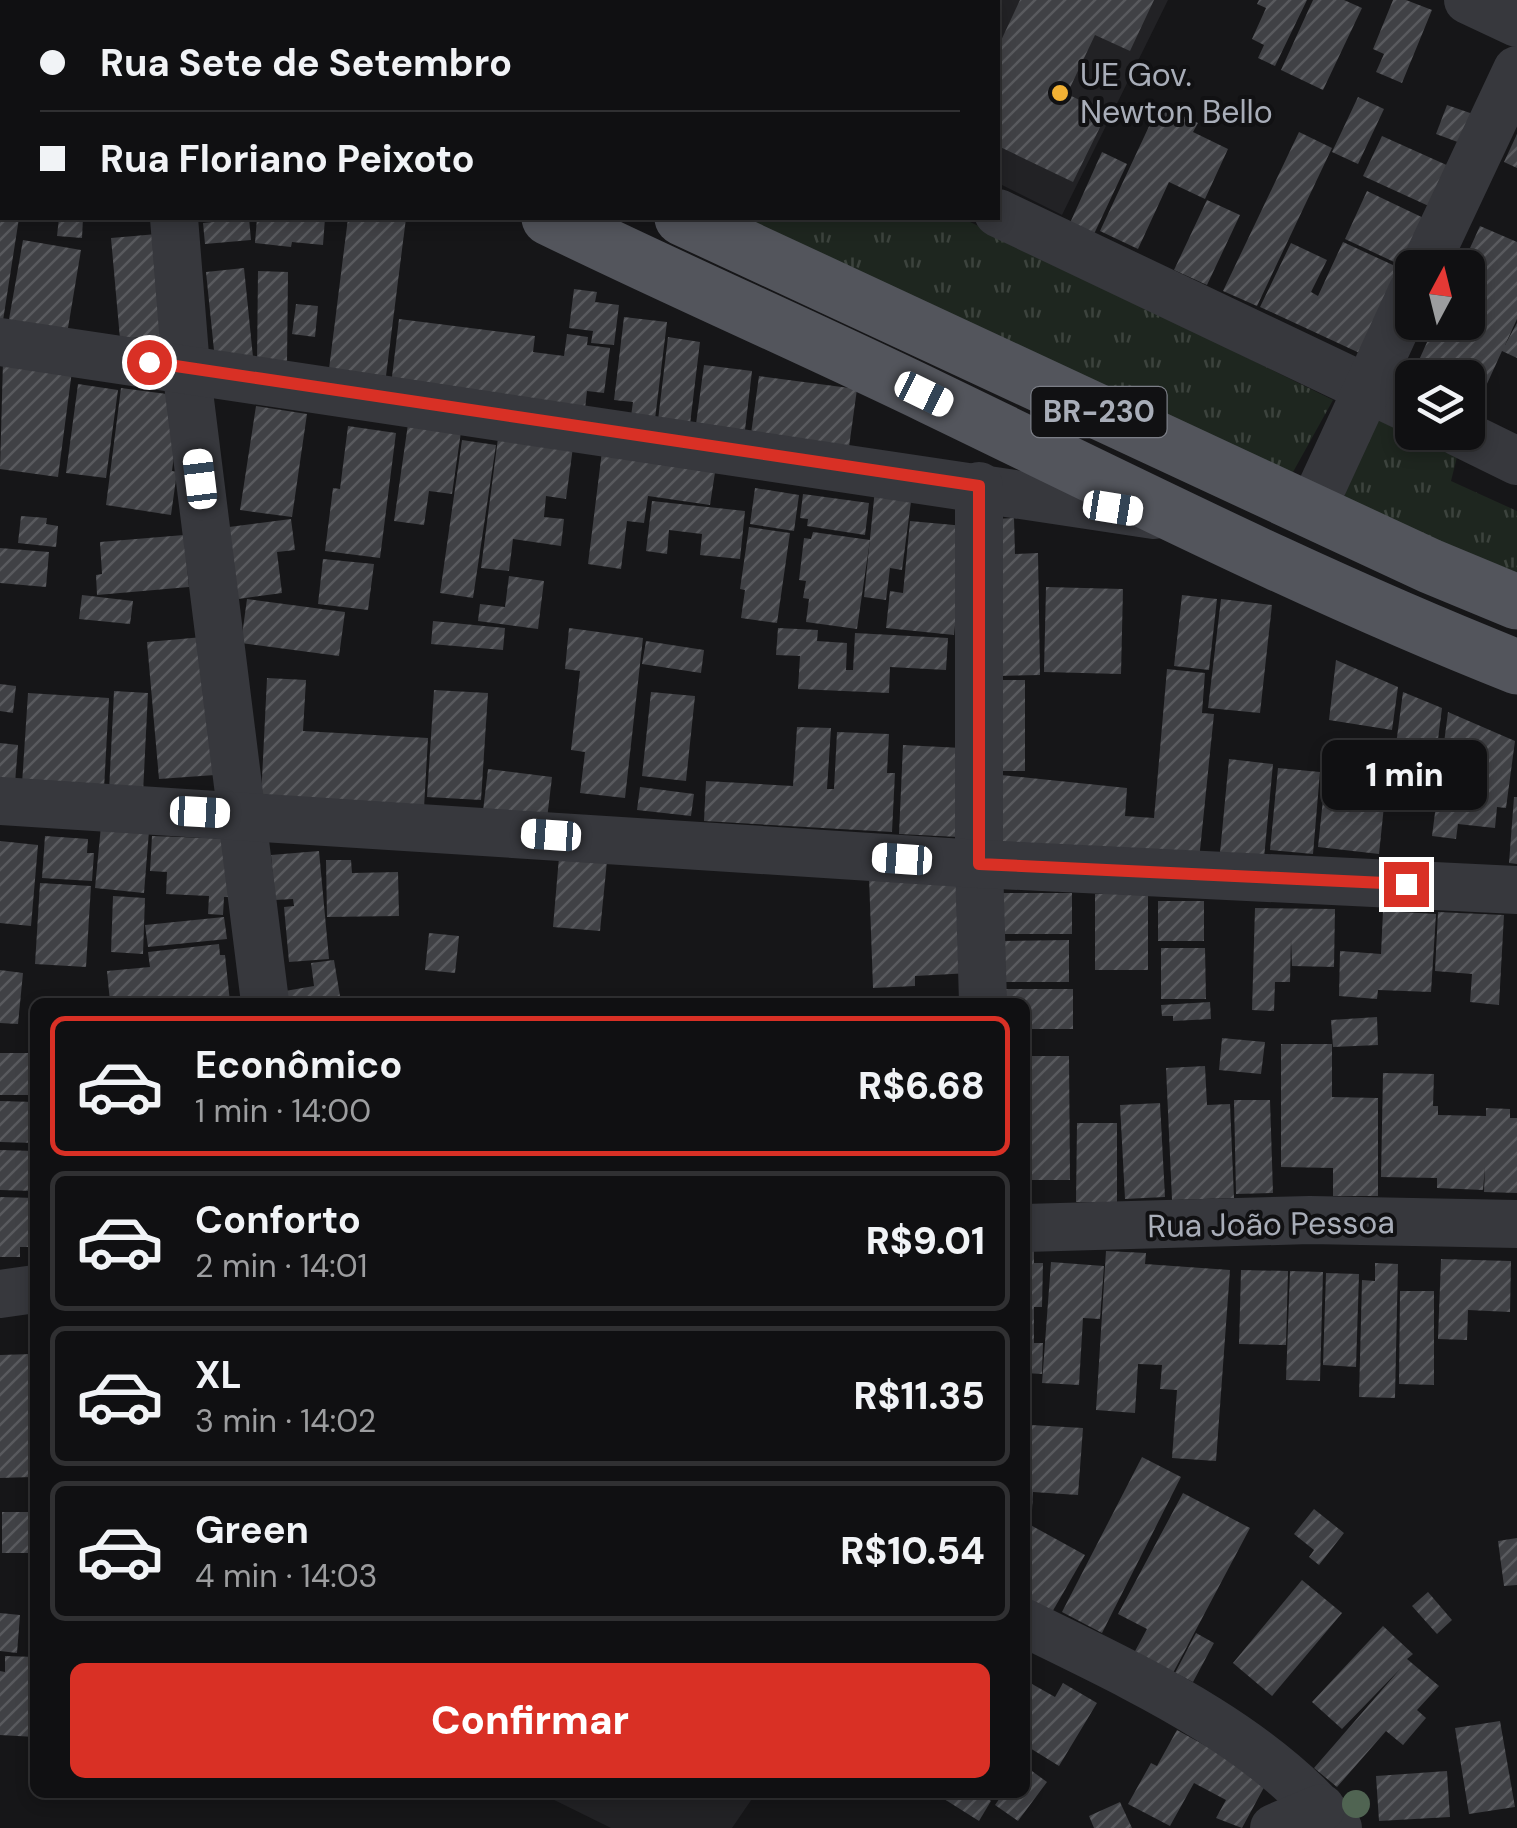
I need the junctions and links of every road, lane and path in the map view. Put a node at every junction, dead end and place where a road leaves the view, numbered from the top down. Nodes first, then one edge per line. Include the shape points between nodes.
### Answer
1 (1468, 0) edge
2 (1517, 24) edge
3 (1517, 70) edge
4 (1000, 214) edge
5 (174, 220) edge
6 (553, 220) edge
7 (686, 220) edge
8 (1432, 250) edge
9 (1395, 328) edge
10 (0, 342) edge
11 (186, 368) junction
12 (1367, 388) junction
13 (1395, 402) edge
14 (1485, 445) edge
15 (1517, 461) edge
16 (979, 486) junction
17 (1312, 511) junction
18 (1180, 519) junction
19 (1430, 566) junction
20 (1517, 602) edge
21 (1403, 622) junction
22 (1517, 667) edge
23 (0, 801) edge
24 (240, 814) junction
25 (979, 864) junction
26 (1517, 890) edge
27 (264, 998) edge
28 (984, 998) edge
29 (1517, 1224) edge
30 (1030, 1228) edge
31 (30, 1289) edge
32 (0, 1294) edge
33 (1030, 1625) edge
34 (1329, 1818) edge
35 (1274, 1828) edge

1 - 2 street
3 - 8 street
4 - 12 street
5 - 11 street
6 - 18 main road, BR-230
7 - 17 main road, BR-230
9 - 12 street
10 - 11 street
11 - 16 street
11 - 24 street
12 - 13 street
12 - 17 street
14 - 15 street
16 - 18 street
16 - 25 street
17 - 19 main road, BR-230
18 - 21 main road, BR-230
19 - 20 main road, BR-230
19 - 21 main road
21 - 22 main road, BR-230
23 - 24 street
24 - 25 street
24 - 27 street
25 - 26 street
25 - 28 street
29 - 30 street, Rua João Pessoa via 1310,1220
31 - 32 street
33 - 34 street via 1162,1691 1269,1759
34 - 35 street

